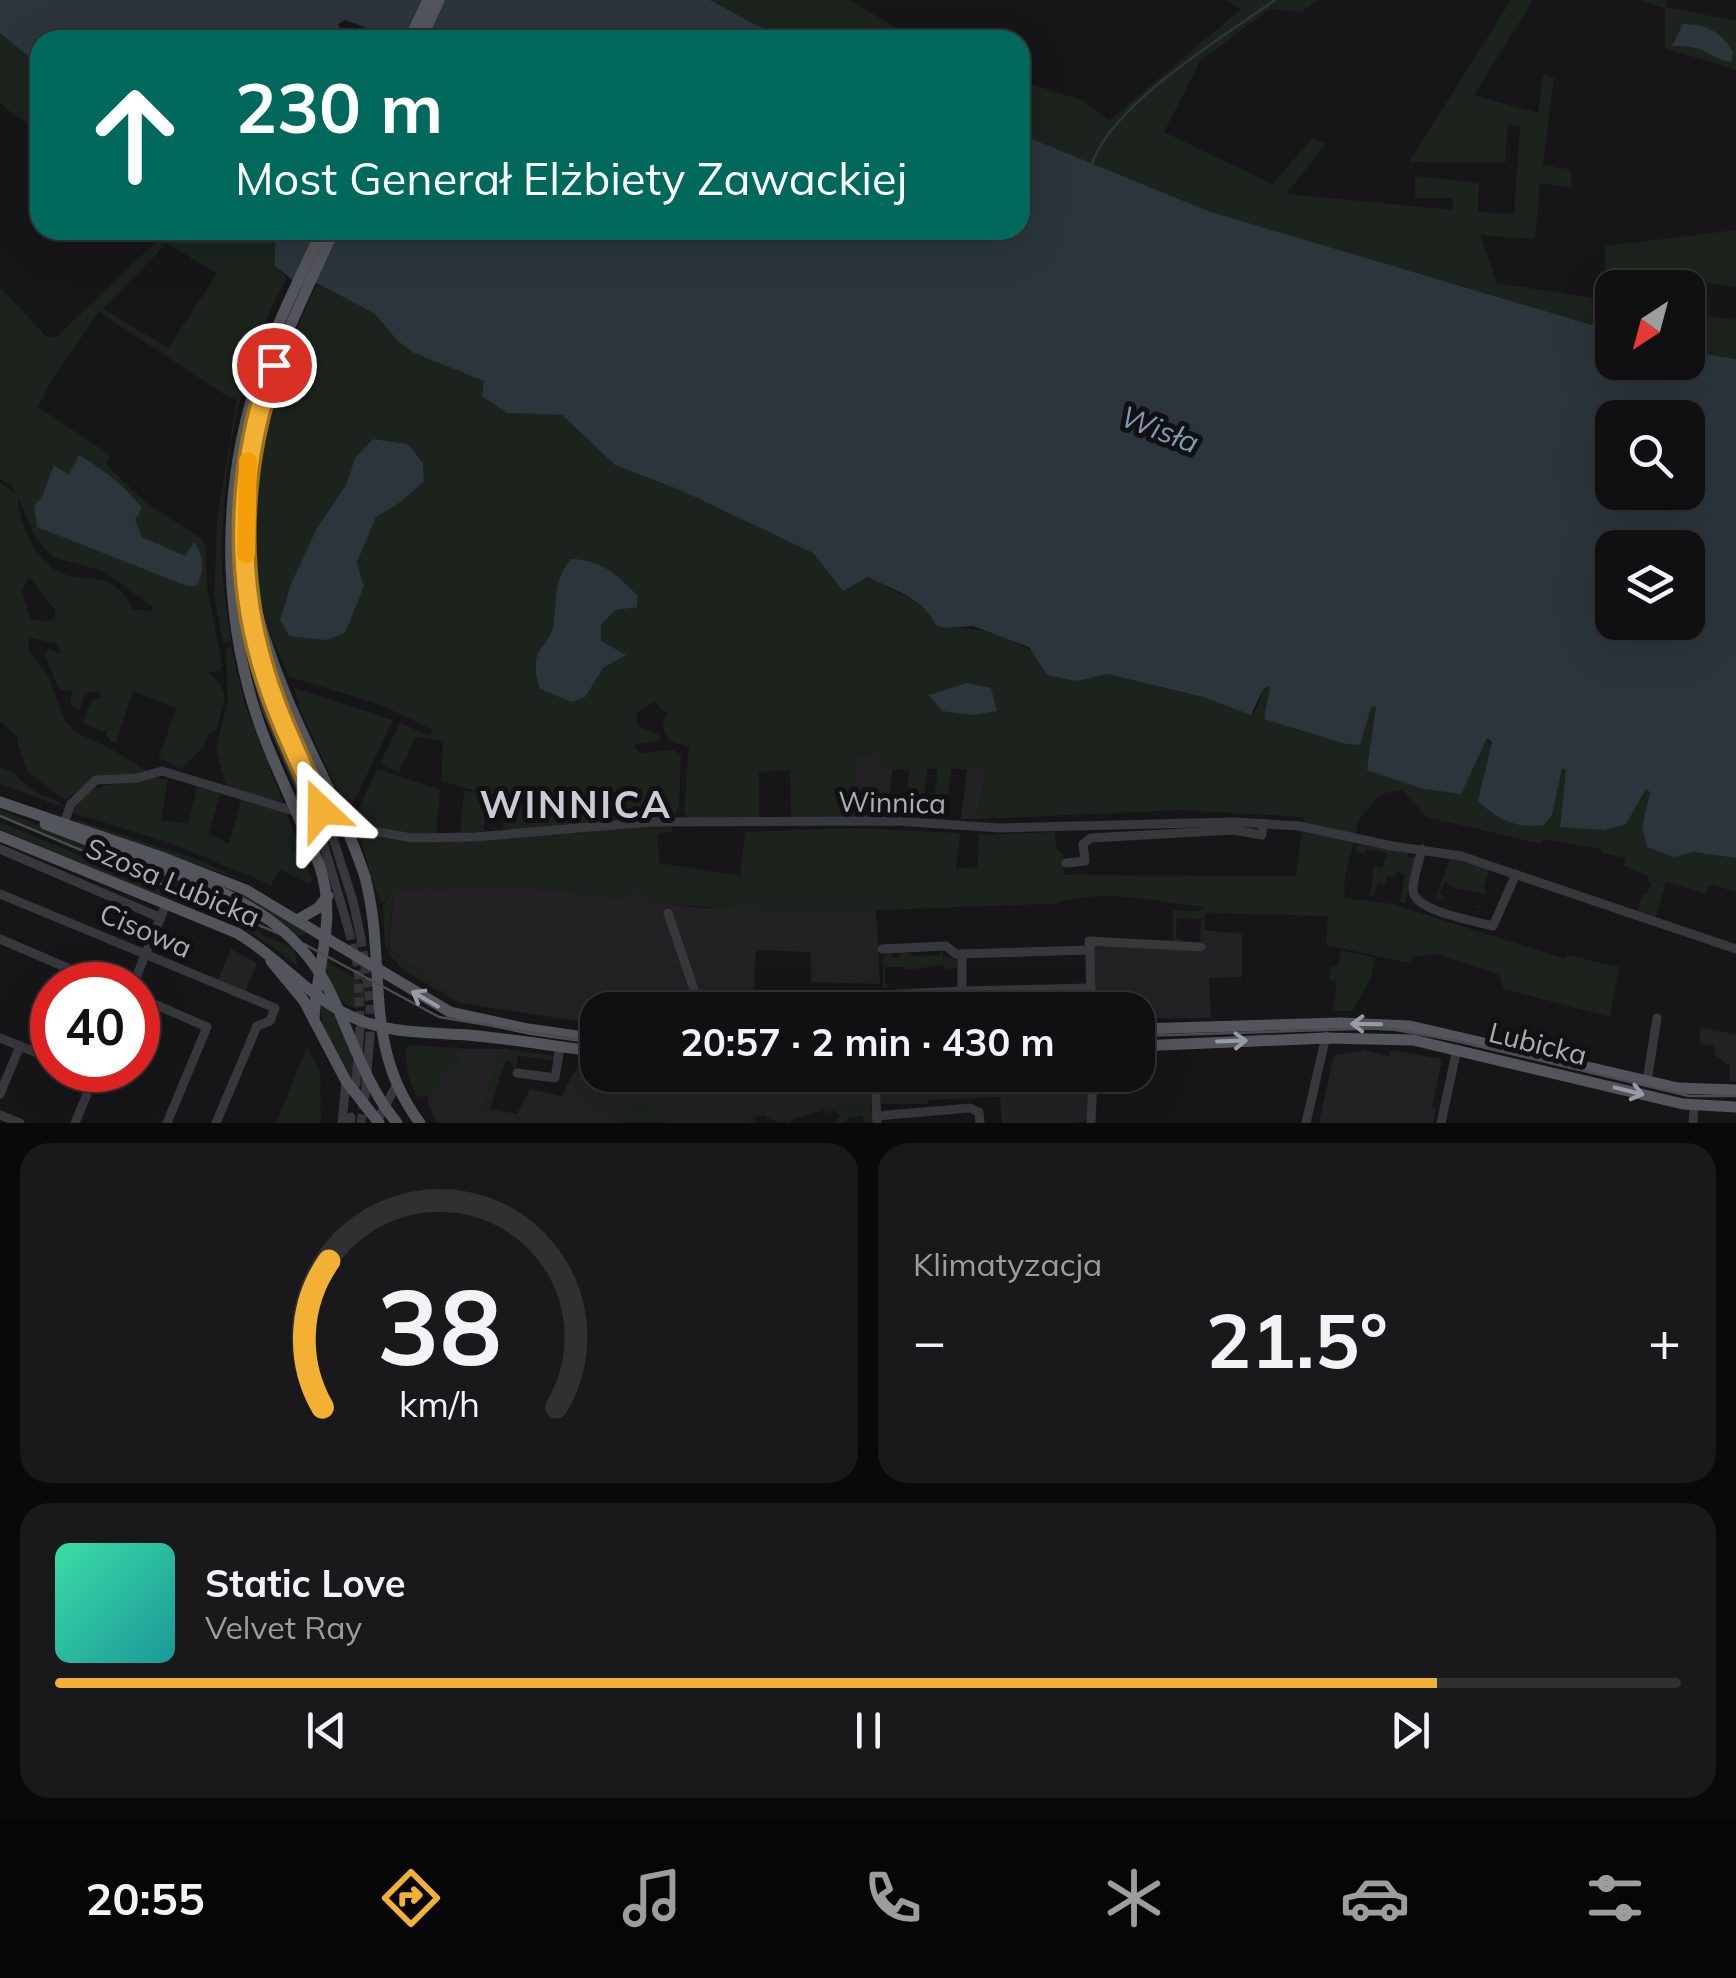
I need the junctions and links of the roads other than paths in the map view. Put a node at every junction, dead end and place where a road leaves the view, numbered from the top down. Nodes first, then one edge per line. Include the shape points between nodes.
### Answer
1 (428, 0) edge
2 (440, 0) edge
3 (414, 30) edge
4 (426, 30) edge
5 (317, 240) edge
6 (329, 240) edge
7 (233, 572) junction
8 (247, 576) junction
9 (0, 803) edge
10 (1264, 823) junction
11 (64, 824) junction
12 (0, 836) edge
13 (327, 837) junction
14 (0, 849) edge
15 (1422, 849) junction
16 (1066, 863) dead end
17 (1516, 874) junction
18 (0, 894) edge
19 (328, 896) junction
20 (166, 904) junction
21 (668, 913) dead end
22 (161, 918) junction
23 (299, 919) junction
24 (1492, 926) junction
25 (1506, 930) dead end
26 (349, 931) tunnel mouth
27 (325, 936) junction
28 (361, 938) tunnel mouth
29 (0, 939) edge
30 (1202, 947) dead end
31 (882, 949) dead end
32 (1736, 949) edge
33 (1090, 950) junction
34 (350, 951) junction
35 (268, 952) junction
36 (146, 954) junction
37 (962, 954) junction
38 (320, 960) junction
39 (54, 962) edge
40 (143, 962) edge
41 (378, 970) junction
42 (1091, 988) junction
43 (962, 991) junction
44 (315, 992) junction
45 (695, 992) edge
46 (942, 992) edge
47 (1091, 992) edge
48 (378, 1000) junction
49 (160, 1007) edge
50 (350, 1016) junction
51 (314, 1018) junction
52 (1657, 1018) dead end
53 (1327, 1024) junction
54 (1155, 1028) edge
55 (360, 1029) tunnel mouth
56 (400, 1030) junction
57 (375, 1031) junction
58 (580, 1035) edge
59 (0, 1038) edge
60 (1326, 1038) junction
61 (1459, 1043) junction
62 (1155, 1045) edge
63 (20, 1046) junction
64 (560, 1047) junction
65 (382, 1048) junction
66 (30, 1050) edge
67 (580, 1050) edge
68 (517, 1073) dead end
69 (1647, 1081) junction
70 (351, 1082) junction
71 (396, 1086) junction
72 (1736, 1090) edge
73 (88, 1092) edge
74 (875, 1092) edge
75 (1092, 1092) edge
76 (0, 1094) edge
77 (365, 1096) tunnel mouth
78 (1694, 1106) junction
79 (1736, 1107) edge
80 (0, 1115) edge
81 (876, 1119) edge
82 (905, 1119) edge
83 (348, 1121) edge
84 (377, 1122) edge
85 (20, 1123) edge
86 (75, 1123) edge
87 (167, 1123) edge
88 (216, 1123) edge
89 (397, 1123) edge
90 (420, 1123) edge
91 (980, 1123) edge
92 (1090, 1123) edge
93 (1306, 1123) edge
94 (1441, 1123) edge
95 (1693, 1123) edge

1 - 3 main road
2 - 4 main road
5 - 7 main road via 266,354 248,413 237,464
6 - 8 main road via 257,418 247,482
7 - 13 street, bridge via 261,694
7 - 19 main road, bridge via 250,699
8 - 13 street, bridge via 261,662
8 - 41 main road, bridge via 285,694 365,877
9 - 11 main road, Szosa Lubicka
9 - 89 main road, bridge via 255,908 300,946
10 - 11 street, Winnica via 1000,828 896,821 650,822 411,838 337,824 162,771 96,780 71,804
10 - 15 street, Winnica
10 - 16 street via 1262,835 1233,830 1091,838 1084,844 1085,861
11 - 23 main road, Szosa Lubicka via 212,875
12 - 20 main road, Szosa Lubicka
13 - 26 street
13 - 28 street
14 - 22 street
15 - 17 street, Winnica
15 - 24 street via 1416,900
17 - 24 street
17 - 32 street, Winnica
18 - 36 street, Cisowa
19 - 23 main road
19 - 27 main road
20 - 22 street
20 - 35 main road, Szosa Lubicka
21 - 45 street
22 - 36 street
23 - 27 main road, Szosa Lubicka
24 - 25 street
27 - 34 main road, Szosa Lubicka
27 - 38 main road
29 - 39 street
30 - 33 street via 1114,940 1089,941
31 - 37 street via 946,946
33 - 37 street
33 - 42 street
34 - 38 main road
34 - 41 main road
35 - 44 main road, Szosa Lubicka
35 - 51 main road
36 - 40 street
36 - 88 street, Cisowa via 275,1008 270,1022 257,1026
37 - 43 street
38 - 44 main road
41 - 48 main road
58 -> 41 main road via 456,1014
42 - 43 street
42 - 47 street
43 - 46 street
44 - 50 main road
44 - 51 main road
48 - 50 main road
48 - 57 main road
49 - 87 street via 207,1027
50 - 57 main road
51 - 70 main road
52 - 69 street
53 - 54 main road
53 - 60 street
61 -> 53 main road, Lubicka via 1396,1025
55 - 70 street
56 - 57 main road
56 - 64 main road
56 - 65 main road
57 - 65 main road
57 - 77 street
59 - 63 street
60 - 61 main road, Lubicka
62 -> 60 main road
60 - 93 street
61 - 69 main road, Lubicka
61 -> 78 main road, Lubicka
61 - 94 street
63 - 66 street
63 - 76 street
64 - 67 main road
64 - 68 street via 555,1078
65 - 71 main road
69 - 72 main road, Lubicka
70 - 83 street
70 - 84 main road
71 - 84 street
71 - 90 main road
73 - 86 street
74 - 81 street
75 - 92 street
78 - 79 main road, Lubicka
78 - 95 street
80 - 85 street
81 - 82 street
82 - 91 street via 970,1108 979,1112

